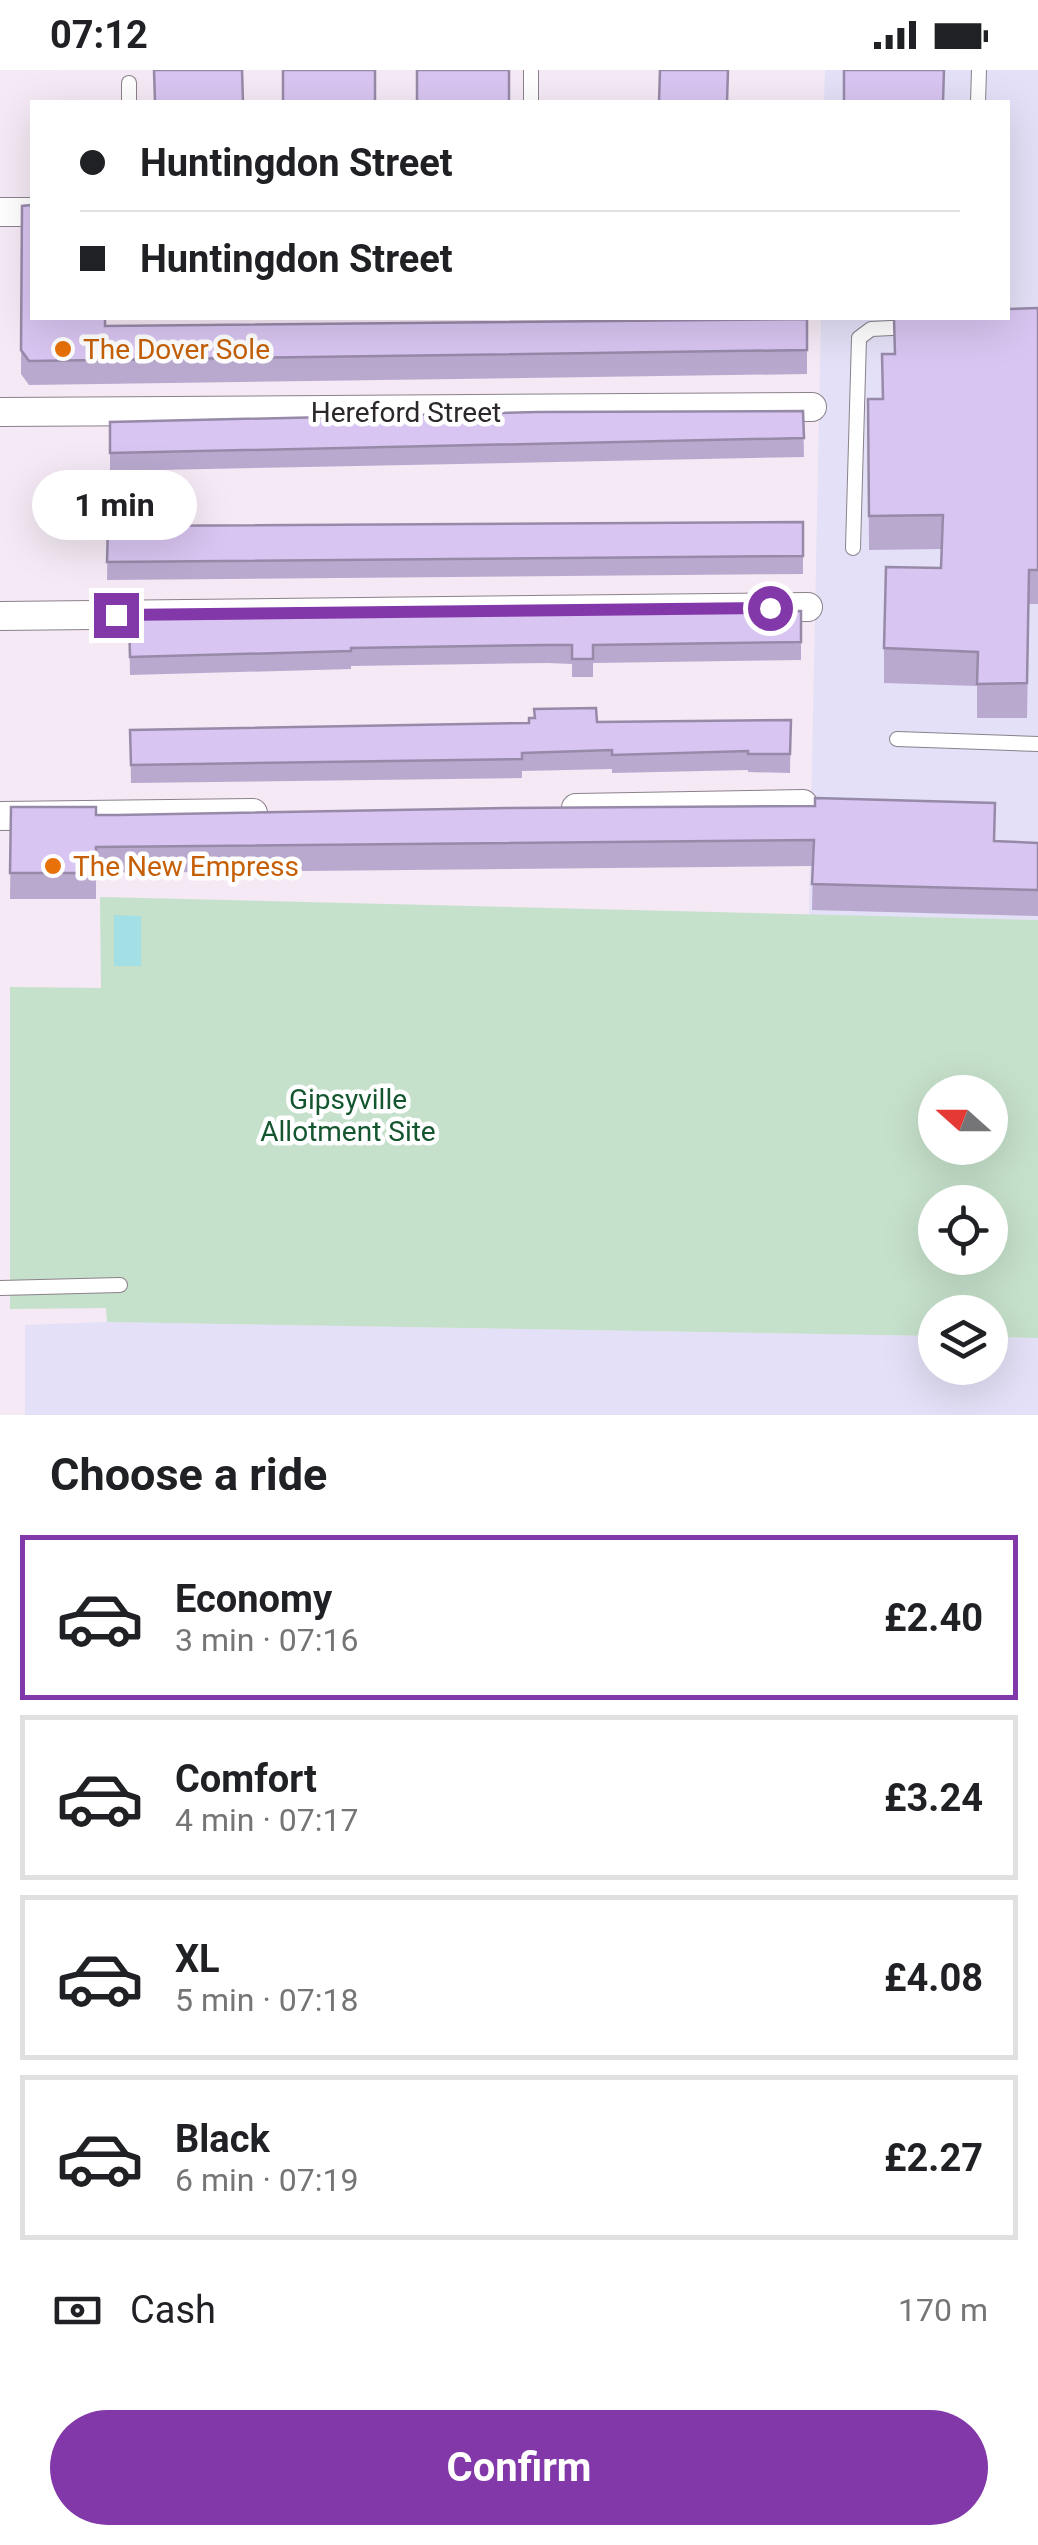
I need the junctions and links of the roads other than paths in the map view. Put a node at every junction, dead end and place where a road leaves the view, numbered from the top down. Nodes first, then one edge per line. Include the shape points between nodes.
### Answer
1 (531, 70) edge
2 (979, 70) edge
3 (129, 82) dead end
4 (129, 100) edge
5 (532, 100) edge
6 (978, 100) edge
7 (0, 212) edge
8 (30, 212) edge
9 (923, 327) edge
10 (812, 407) dead end
11 (0, 412) edge
12 (853, 548) dead end
13 (808, 607) dead end
14 (0, 616) edge
15 (897, 739) dead end
16 (1038, 744) edge
17 (803, 804) edge
18 (548, 808) edge
19 (274, 812) edge
20 (0, 816) edge
21 (120, 1285) dead end
22 (0, 1288) edge

1 - 5 lane
2 - 6 lane
3 - 4 lane
7 - 8 street
9 - 12 lane via 870,329 859,338
10 - 11 street, Hereford Street
13 - 14 street
15 - 16 lane
17 - 18 street
19 - 20 street
21 - 22 lane

